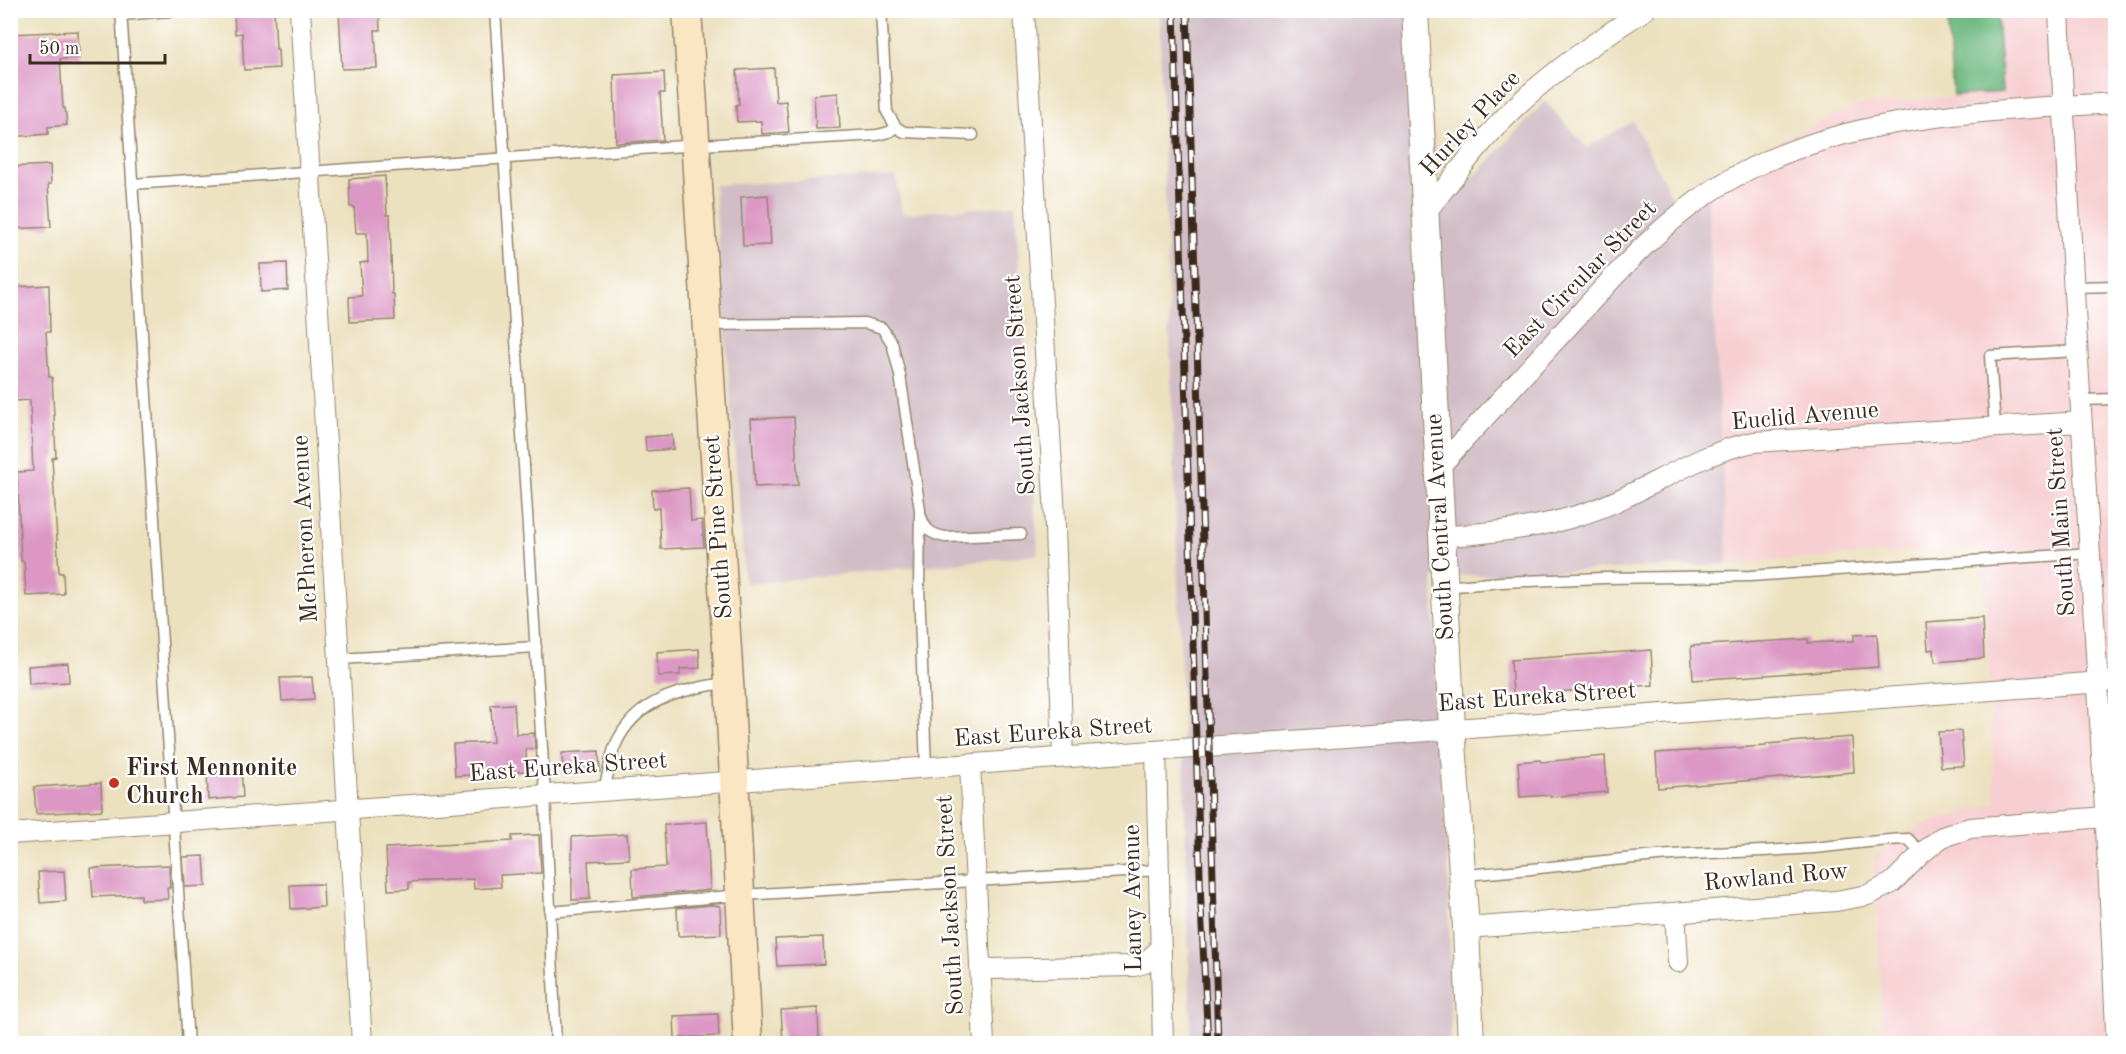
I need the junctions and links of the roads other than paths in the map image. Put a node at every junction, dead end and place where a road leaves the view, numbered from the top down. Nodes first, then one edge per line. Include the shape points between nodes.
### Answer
1 (181, 10) edge
2 (300, 10) edge
3 (495, 10) edge
4 (687, 10) edge
5 (881, 10) edge
6 (1023, 10) edge
7 (1416, 10) edge
8 (1645, 10) edge
9 (2060, 10) edge
10 (121, 13) edge
11 (2115, 103) edge
12 (2064, 106) junction
13 (896, 127) junction
14 (973, 135) dead end
15 (695, 146) junction
16 (505, 159) junction
17 (310, 172) junction
18 (132, 184) junction
19 (1426, 212) junction
20 (2115, 286) edge
21 (2074, 287) junction
22 (706, 325) junction
23 (2077, 351) junction
24 (2115, 399) edge
25 (2080, 400) junction
26 (2081, 422) junction
27 (1995, 427) junction
28 (1438, 467) junction
29 (920, 510) junction
30 (1021, 534) dead end
31 (1442, 537) junction
32 (2090, 553) junction
33 (1444, 587) junction
34 (536, 647) junction
35 (339, 659) junction
36 (729, 682) junction
37 (2107, 682) edge
38 (1452, 729) junction
39 (1156, 751) junction
40 (1063, 758) junction
41 (969, 765) junction
42 (926, 767) junction
43 (735, 781) junction
44 (603, 791) junction
45 (545, 795) junction
46 (348, 809) junction
47 (2105, 818) junction
48 (174, 822) junction
49 (10, 834) edge
50 (1922, 853) junction
51 (1159, 870) junction
52 (1462, 875) junction
53 (975, 881) junction
54 (741, 895) junction
55 (550, 912) junction
56 (1675, 913) junction
57 (1466, 928) junction
58 (1161, 948) junction
59 (1678, 962) dead end
60 (980, 965) junction
61 (2115, 1030) edge
62 (188, 1044) edge
63 (362, 1044) edge
64 (556, 1044) edge
65 (748, 1044) edge
66 (984, 1044) edge
67 (1163, 1044) edge
68 (1471, 1044) edge

1 - 10 lane
2 - 17 street, McPheron Avenue
3 - 16 lane
4 - 15 main road, South Pine Street
5 - 13 lane via 888,112
6 - 40 street, South Jackson Street via 1053,487
7 - 19 street, South Central Avenue
8 - 19 street, Hurley Place via 1599,39 1513,110
9 - 12 street, South Main Street
10 - 18 lane
11 - 12 street, East Circular Street
12 - 21 street, South Main Street
12 - 28 street, East Circular Street via 1954,115 1845,134 1774,158 1716,188 1632,256
13 - 14 lane via 904,132
13 - 15 lane via 878,135
15 - 16 lane
15 - 22 main road, South Pine Street
16 - 17 lane
16 - 34 lane
17 - 18 lane
17 - 35 street, McPheron Avenue
18 - 48 lane
19 - 28 street, South Central Avenue
20 - 21 lane
21 - 23 street, South Main Street
22 - 29 lane via 865,323 882,327 892,343 900,375
22 - 36 main road, South Pine Street
23 - 25 street, South Main Street
23 - 27 lane via 1990,356
24 - 25 lane
25 - 26 street, South Main Street
26 - 27 street, Euclid Avenue
26 - 32 street, South Main Street
27 - 31 street, Euclid Avenue via 1754,442 1707,455 1587,513 1525,528
28 - 31 street, South Central Avenue
29 - 30 lane via 924,527 945,537
29 - 42 lane
31 - 33 street, South Central Avenue
32 - 33 lane via 1750,576 1604,578
32 - 37 street, South Main Street
33 - 38 street, South Central Avenue
34 - 35 lane
34 - 45 lane
35 - 46 street, McPheron Avenue
36 - 43 main road, South Pine Street
36 - 44 lane via 673,693 642,711 615,746
37 - 38 street, East Eureka Street
37 - 47 street, South Main Street
38 - 39 street, East Eureka Street
38 - 52 street, South Central Avenue
39 - 40 street, East Eureka Street
39 - 51 street, Laney Avenue
40 - 41 street, East Eureka Street
41 - 42 street, East Eureka Street
41 - 53 street, South Jackson Street
42 - 43 street, East Eureka Street
43 - 44 street, East Eureka Street
43 - 54 main road, South Pine Street
44 - 45 street, East Eureka Street
45 - 46 street, East Eureka Street
45 - 55 lane
46 - 48 street, East Eureka Street
46 - 63 street, McPheron Avenue
47 - 50 street, Rowland Row via 1970,828 1942,837
47 - 61 street, South Main Street
48 - 49 street, East Eureka Street
48 - 62 lane
50 - 52 lane via 1908,839 1894,839 1660,855
50 - 56 street, Rowland Row via 1892,883 1868,895 1836,901
51 - 53 lane
51 - 58 street, Laney Avenue
52 - 57 street, South Central Avenue
53 - 54 lane
53 - 60 street, South Jackson Street
54 - 55 lane
54 - 65 main road, South Pine Street
55 - 64 lane
56 - 57 street, Rowland Row
56 - 59 street
57 - 68 street, South Central Avenue
58 - 60 street via 1145,963 1134,966 989,969
58 - 67 street, Laney Avenue
60 - 66 street, South Jackson Street

